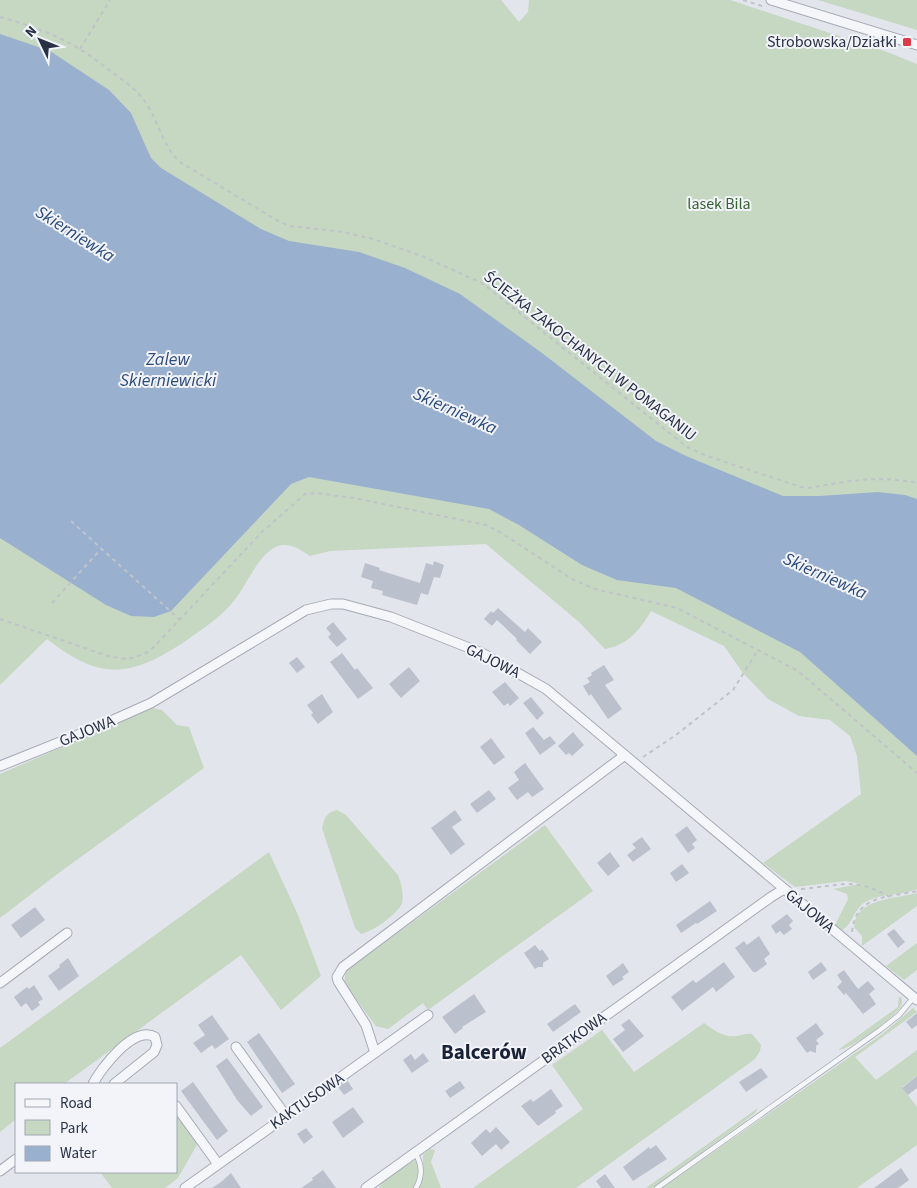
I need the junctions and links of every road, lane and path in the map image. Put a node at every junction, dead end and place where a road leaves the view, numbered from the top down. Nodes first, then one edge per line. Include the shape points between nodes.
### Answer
1 (110, 0) edge
2 (771, 0) edge
3 (0, 17) edge
4 (917, 45) edge
5 (80, 49) junction
6 (917, 484) edge
7 (71, 521) dead end
8 (101, 548) junction
9 (52, 603) dead end
10 (0, 619) edge
11 (180, 620) junction
12 (758, 650) junction
13 (625, 755) junction
14 (635, 763) junction
15 (0, 766) edge
16 (917, 773) edge
17 (784, 889) junction
18 (917, 891) edge
19 (890, 897) junction
20 (67, 933) dead end
21 (850, 944) junction
22 (0, 983) edge
23 (915, 998) edge
24 (428, 1015) dead end
25 (236, 1047) dead end
26 (375, 1053) junction
27 (94, 1083) edge
28 (115, 1083) edge
29 (178, 1109) edge
30 (286, 1116) junction
31 (415, 1152) junction
32 (15, 1160) edge
33 (218, 1164) junction
34 (0, 1171) edge
35 (185, 1188) edge
36 (366, 1188) edge
37 (416, 1188) edge
38 (657, 1188) edge

1 - 5 path
2 - 4 street
3 - 5 path, ŚCIEŻKA ZAKOCHANYCH W POMAGANIU via 45,32
5 - 6 path, ŚCIEŻKA ZAKOCHANYCH W POMAGANIU via 134,89 148,107 173,155 186,166 284,224 373,239 482,283 687,447 801,487 858,479
7 - 8 path
8 - 9 path
8 - 11 path
10 - 11 path via 96,654 126,659 150,651
11 - 12 path via 299,497 316,493 486,525 572,579 609,593 677,608
12 - 14 path via 733,690
12 - 16 path via 798,671
13 - 14 street, GAJOWA
13 - 15 street, GAJOWA via 546,689 482,653 391,616 331,604 306,610 151,704
13 - 26 street via 343,967 338,981 366,1024
14 - 17 street, GAJOWA
17 - 19 path via 802,890 849,883 870,886
17 - 21 street, GAJOWA
17 - 31 street, BRATKOWA
18 - 19 path
19 - 21 path via 867,904 858,911
20 - 22 street
21 - 23 street, GAJOWA
23 - 38 lane via 885,1026
24 - 26 street, KAKTUSOWA
25 - 30 street
26 - 30 street, KAKTUSOWA
27 - 28 street via 103,1066 116,1053 142,1036 154,1037 157,1045 154,1052
29 - 33 street
30 - 33 street, KAKTUSOWA
31 - 36 street, BRATKOWA
31 - 37 lane via 421,1169
32 - 34 street
33 - 35 street, KAKTUSOWA

